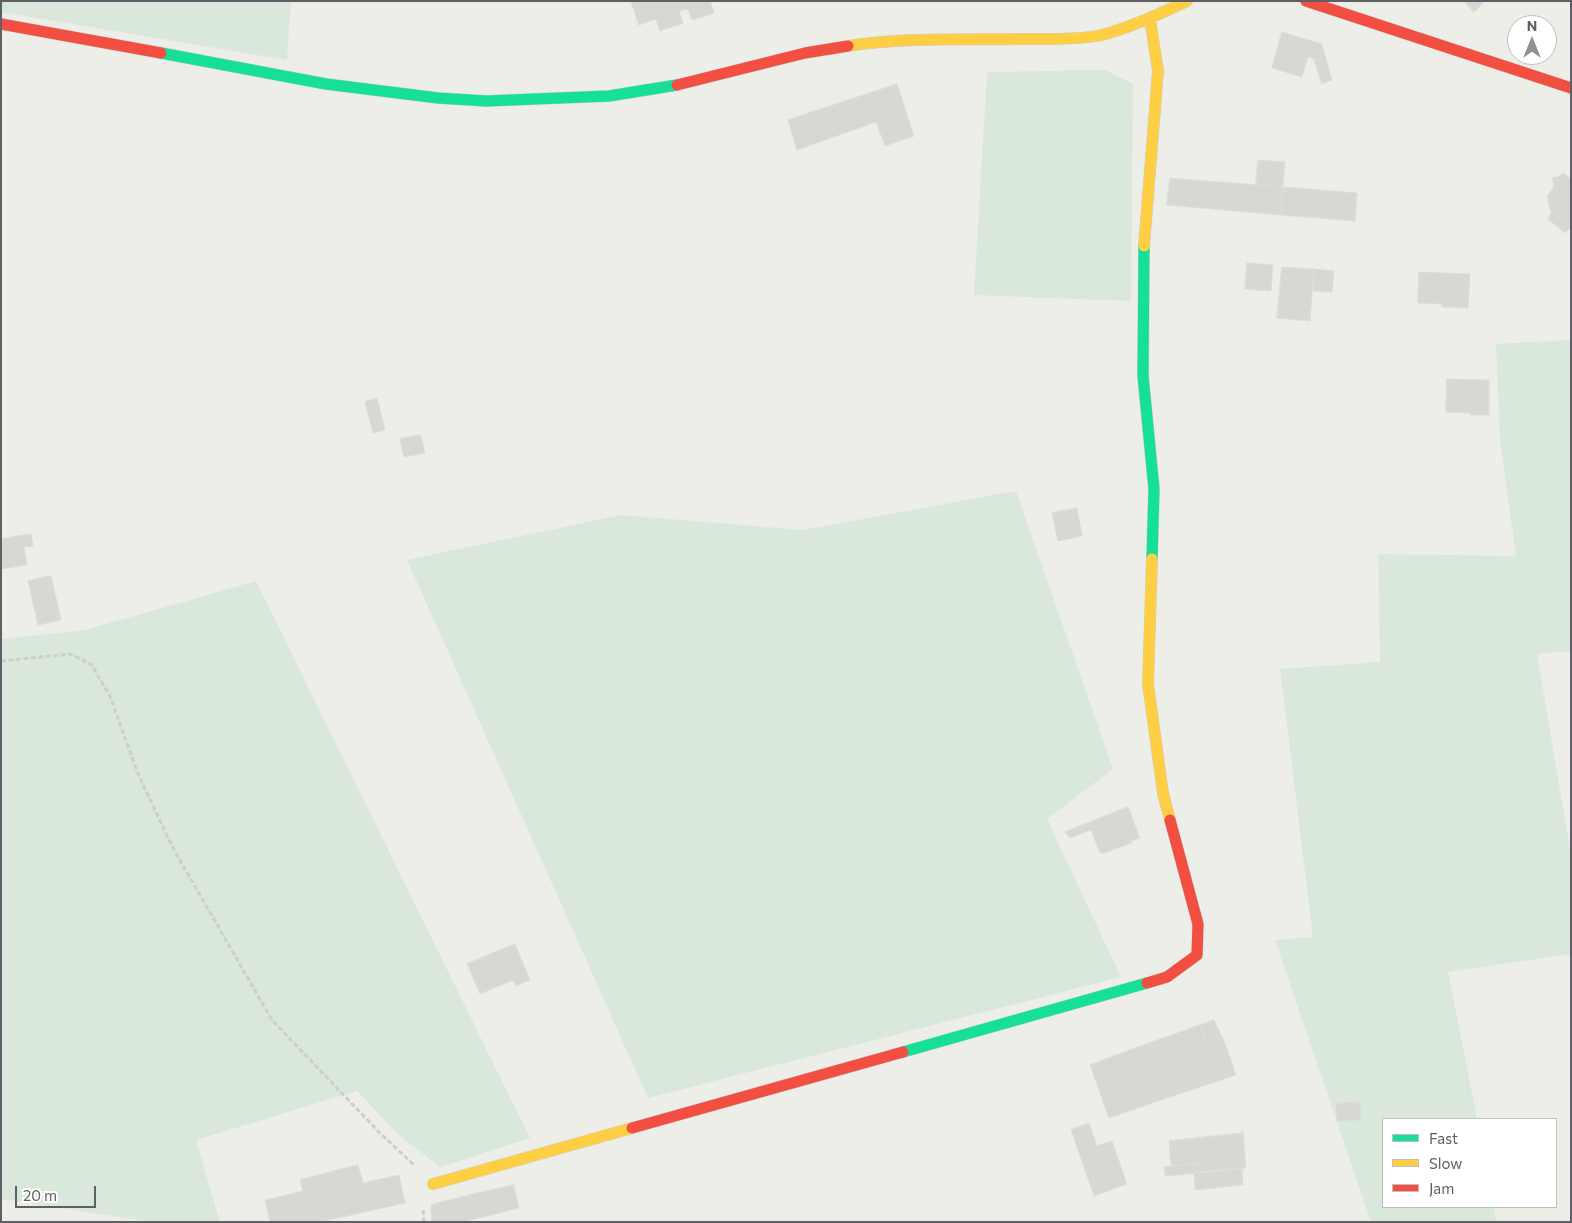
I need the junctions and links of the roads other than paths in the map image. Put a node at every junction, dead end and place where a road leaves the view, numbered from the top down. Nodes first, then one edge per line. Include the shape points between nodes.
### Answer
1 (1187, 1) edge
2 (1306, 1) edge
3 (1150, 19) junction
4 (1, 24) edge
5 (1571, 88) edge
6 (433, 1184) road end

1 - 3 street
2 - 5 street
3 - 4 street via 1101,35 1056,39 868,43 805,53 657,89 609,96 494,101 438,98 326,84
3 - 6 street via 1158,71 1144,242 1143,376 1154,489 1148,684 1163,793 1198,924 1197,955 1168,977

